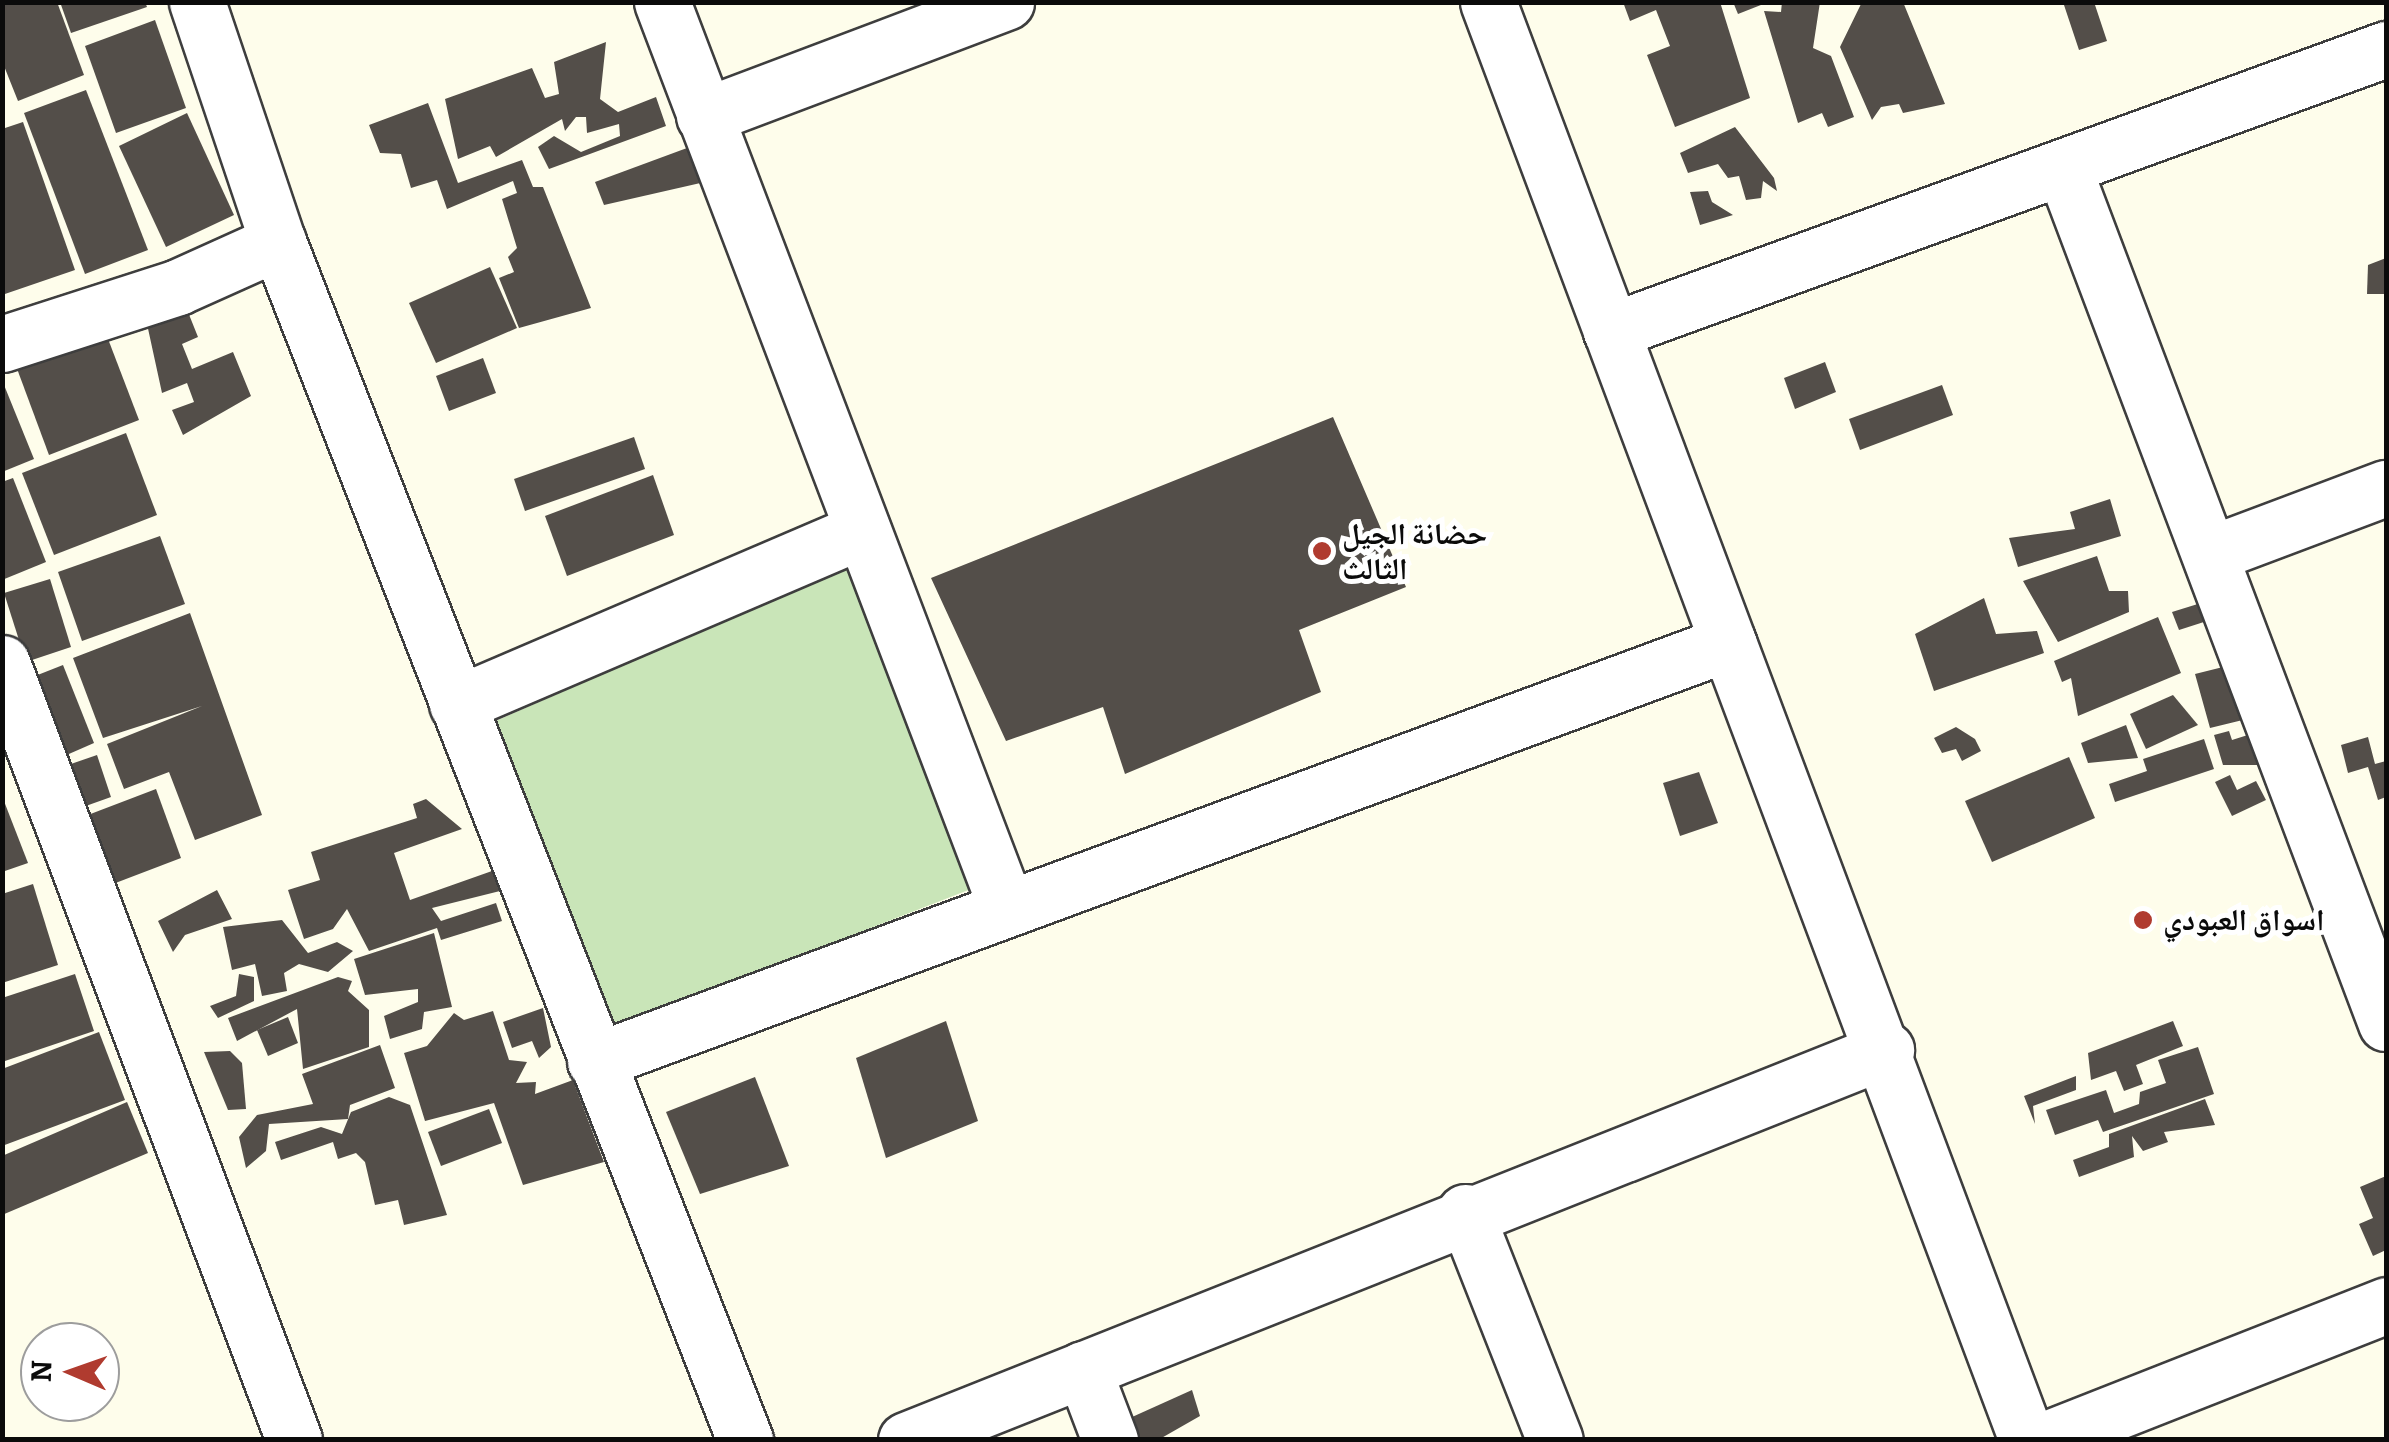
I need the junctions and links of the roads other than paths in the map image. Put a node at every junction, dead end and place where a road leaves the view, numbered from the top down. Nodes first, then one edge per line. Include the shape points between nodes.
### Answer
1 (197, 2) edge
2 (662, 2) edge
3 (1006, 2) edge
4 (1488, 2) edge
5 (2386, 50) edge
6 (704, 116) junction
7 (2063, 167) junction
8 (278, 242) junction
9 (1611, 331) junction
10 (2, 344) edge
11 (2386, 488) edge
12 (862, 530) junction
13 (2210, 554) junction
14 (1728, 643) junction
15 (2, 663) edge
16 (457, 704) junction
17 (1006, 909) junction
18 (2386, 1022) edge
19 (1886, 1050) junction
20 (595, 1061) junction
21 (1465, 1212) junction
22 (2386, 1305) edge
23 (1084, 1369) junction
24 (294, 1440) edge
25 (745, 1440) edge
26 (906, 1440) edge
27 (1110, 1440) edge
28 (1555, 1440) edge
29 (2027, 1440) edge
30 (2044, 1440) edge

1 - 8 street
2 - 6 street
3 - 6 street
4 - 9 street
5 - 7 street
6 - 12 street
7 - 9 street
7 - 13 street
8 - 10 street via 178,286
8 - 16 street
9 - 14 street
11 - 13 street
12 - 16 street
12 - 17 street
13 - 18 street
14 - 17 street
14 - 19 street
15 - 24 street
16 - 20 street
17 - 20 street
19 - 21 street
19 - 29 street
20 - 25 street
21 - 23 street
21 - 28 street
22 - 30 street
23 - 26 street
23 - 27 street

